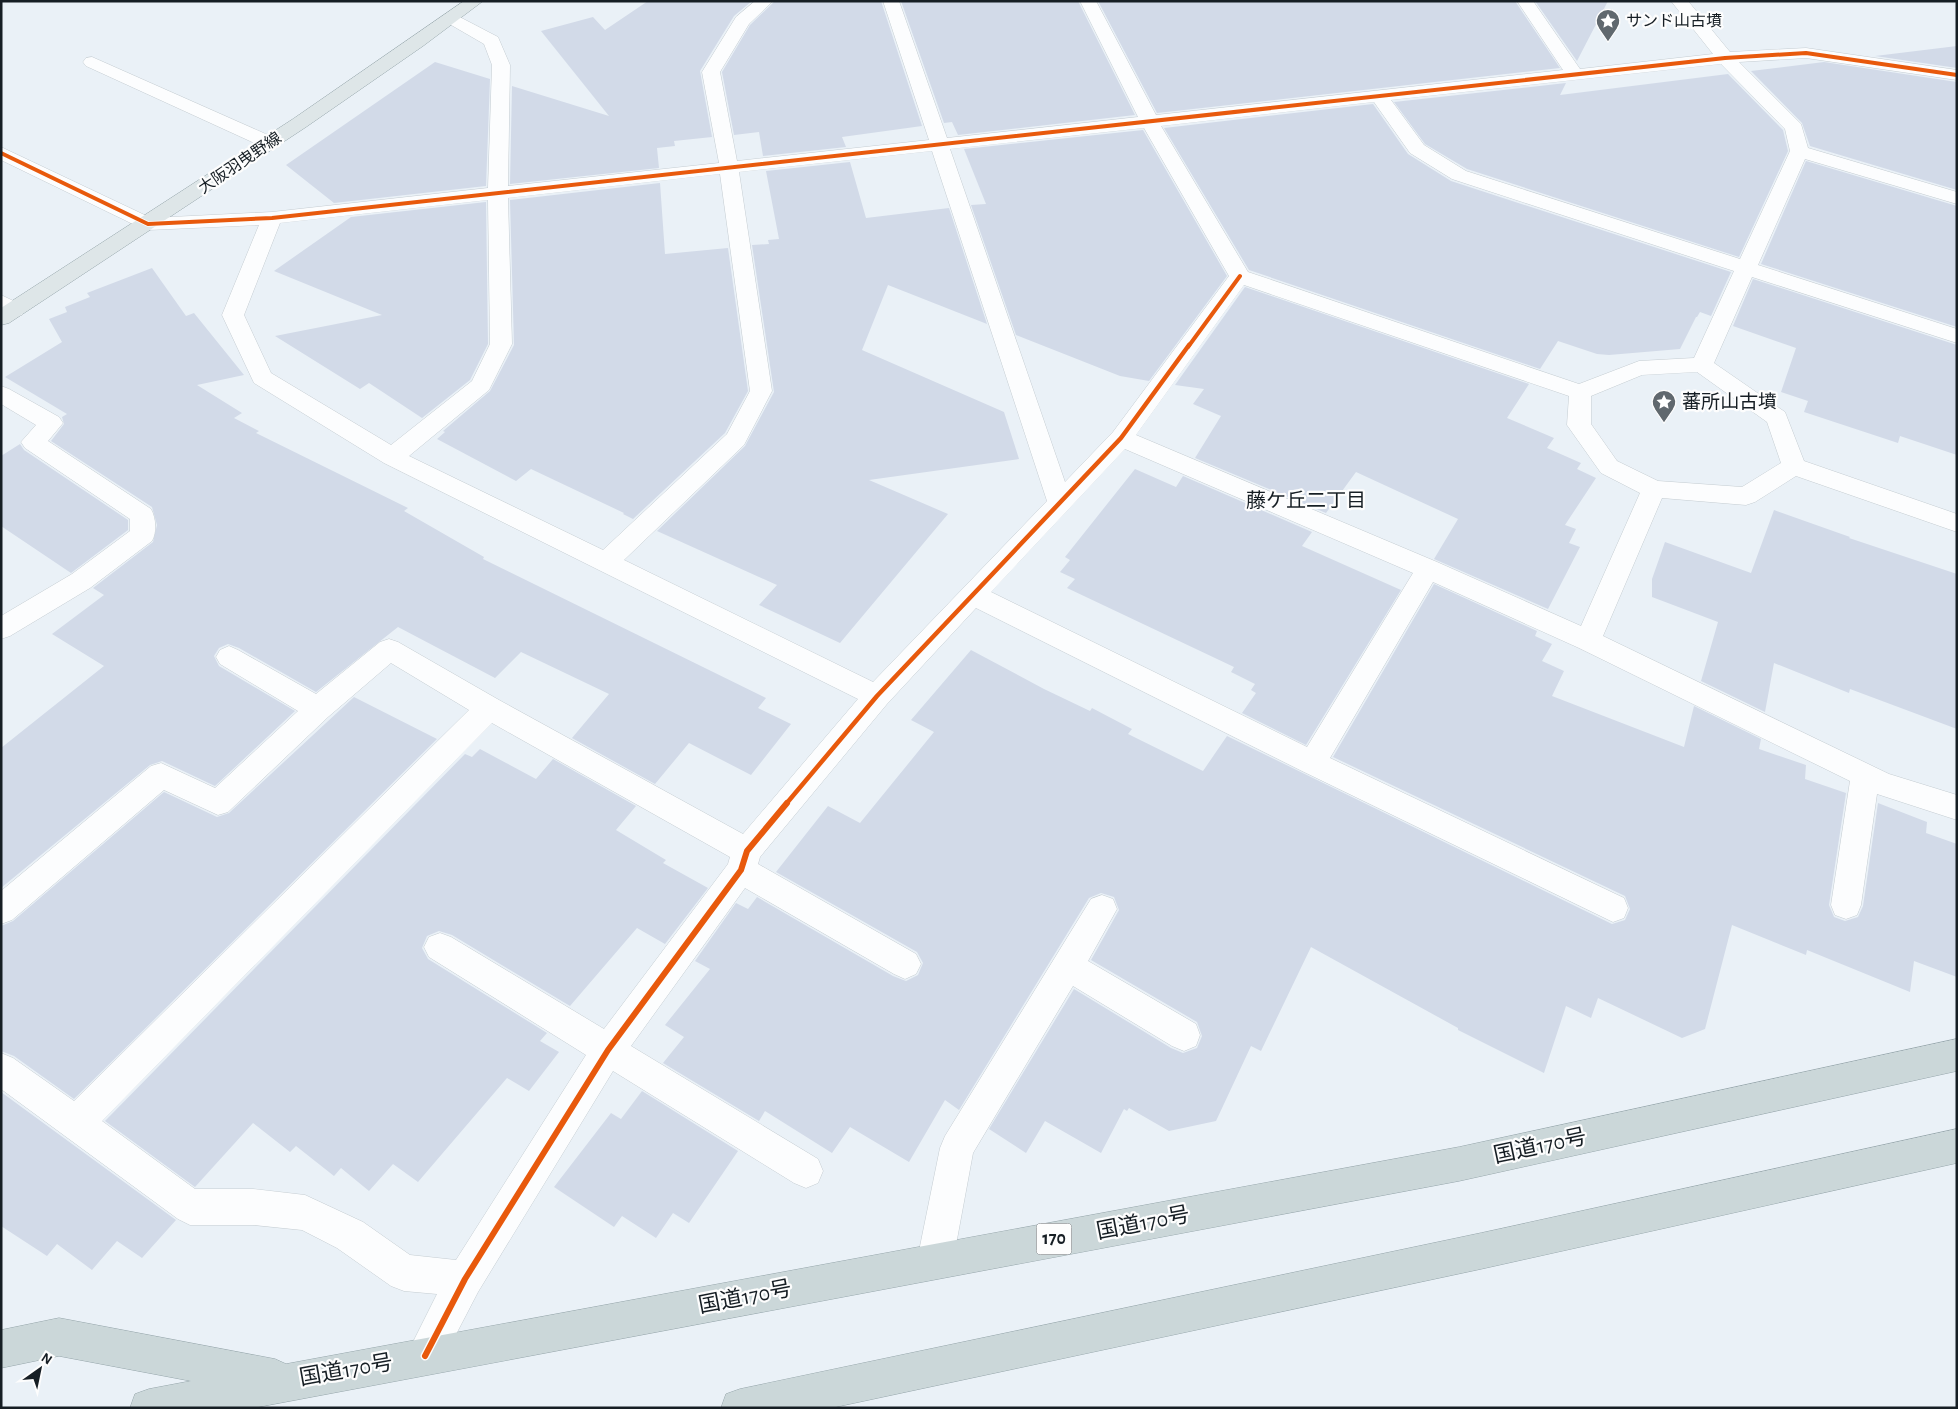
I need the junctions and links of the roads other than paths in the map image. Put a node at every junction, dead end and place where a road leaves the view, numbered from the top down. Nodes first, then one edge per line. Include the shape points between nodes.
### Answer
1 (476, 1) edge
2 (736, 1) edge
3 (891, 1) edge
4 (1088, 1) edge
5 (1525, 1) edge
6 (1679, 1) edge
7 (761, 5) edge
8 (452, 18) junction
9 (1725, 58) junction
10 (92, 62) dead end
11 (1575, 74) junction
12 (1957, 75) edge
13 (1379, 96) junction
14 (1150, 122) junction
15 (270, 143) junction
16 (940, 146) junction
17 (1799, 151) junction
18 (1, 153) edge
19 (729, 168) junction
20 (498, 193) junction
21 (1957, 198) edge
22 (272, 218) junction
23 (148, 224) junction
24 (1747, 267) junction
25 (1240, 276) junction
26 (5, 310) edge
27 (1957, 336) edge
28 (1702, 365) junction
29 (1580, 392) junction
30 (1, 394) edge
31 (1121, 438) junction
32 (392, 457) junction
33 (1794, 466) junction
34 (1654, 489) junction
35 (1060, 502) junction
36 (1957, 523) edge
37 (606, 562) junction
38 (1428, 569) junction
39 (973, 595) junction
40 (1, 629) edge
41 (1588, 641) junction
42 (229, 657) dead end
43 (877, 696) junction
44 (489, 708) junction
45 (318, 709) junction
46 (1312, 763) junction
47 (1865, 775) junction
48 (1957, 808) edge
49 (744, 860) junction
50 (1846, 905) dead end
51 (1613, 908) dead end
52 (1, 910) edge
53 (1102, 910) dead end
54 (440, 947) dead end
55 (905, 964) dead end
56 (1067, 966) junction
57 (1184, 1035) dead end
58 (608, 1050) junction
59 (1957, 1055) edge
60 (1, 1069) edge
61 (76, 1123) junction
62 (1957, 1146) edge
63 (806, 1171) dead end
64 (935, 1261) junction
65 (465, 1279) junction
66 (1, 1349) edge
67 (425, 1356) junction
68 (290, 1380) junction
69 (149, 1408) edge
70 (740, 1408) edge

1 - 8 main road, 大阪羽曳野線
2 - 7 street
3 - 16 street
4 - 14 street
5 - 11 street
6 - 9 street
7 - 19 street via 742,21 711,72
8 - 15 main road, 大阪羽曳野線
8 - 20 street via 492,41 501,65
9 - 11 street
9 - 12 street via 1806,53
9 - 17 street via 1794,128
10 - 15 street
11 - 13 street
13 - 14 street
13 - 24 street via 1417,149 1459,175
14 - 16 street
14 - 25 street
15 - 23 main road, 大阪羽曳野線
16 - 19 street
16 - 35 street
17 - 21 street
17 - 24 street
18 - 23 street
19 - 20 street
19 - 37 street via 760,390 736,439
20 - 22 street
20 - 32 street via 501,344 480,385
22 - 23 street
22 - 32 street via 233,315 262,378
23 - 26 main road, 大阪羽曳野線
24 - 27 street
24 - 28 street
25 - 29 street
25 - 31 street
28 - 29 street via 1639,368
28 - 33 street via 1777,418
29 - 34 street via 1579,425 1609,467
30 - 40 street via 51,423 33,442 142,515 142,535 81,581
31 - 35 street
31 - 38 street
32 - 37 street
33 - 34 street via 1746,496
33 - 36 street
34 - 41 street
35 - 39 street
37 - 43 street
38 - 41 street
38 - 46 street
39 - 43 street
39 - 46 street
41 - 47 street
42 - 45 street
43 - 49 street
44 - 45 street via 389,650
44 - 49 street
44 - 61 street
45 - 52 street via 218,803 161,775
46 - 51 street
47 - 48 street
47 - 50 street
49 - 55 street
49 - 58 street
53 - 56 street
54 - 58 street
56 - 57 street
56 - 64 street via 956,1148
58 - 63 street
58 - 65 street
59 - 64 highway, 国道170号 / 170 via 1459,1164
60 - 61 street
61 - 65 street via 190,1207 253,1207 304,1213 350,1235 404,1273
62 - 70 highway
64 - 67 highway, 国道170号 / 170
65 - 67 street
66 - 68 highway via 59,1338
67 - 68 highway, 国道170号 / 170
68 - 69 highway, 国道170号 / 170

